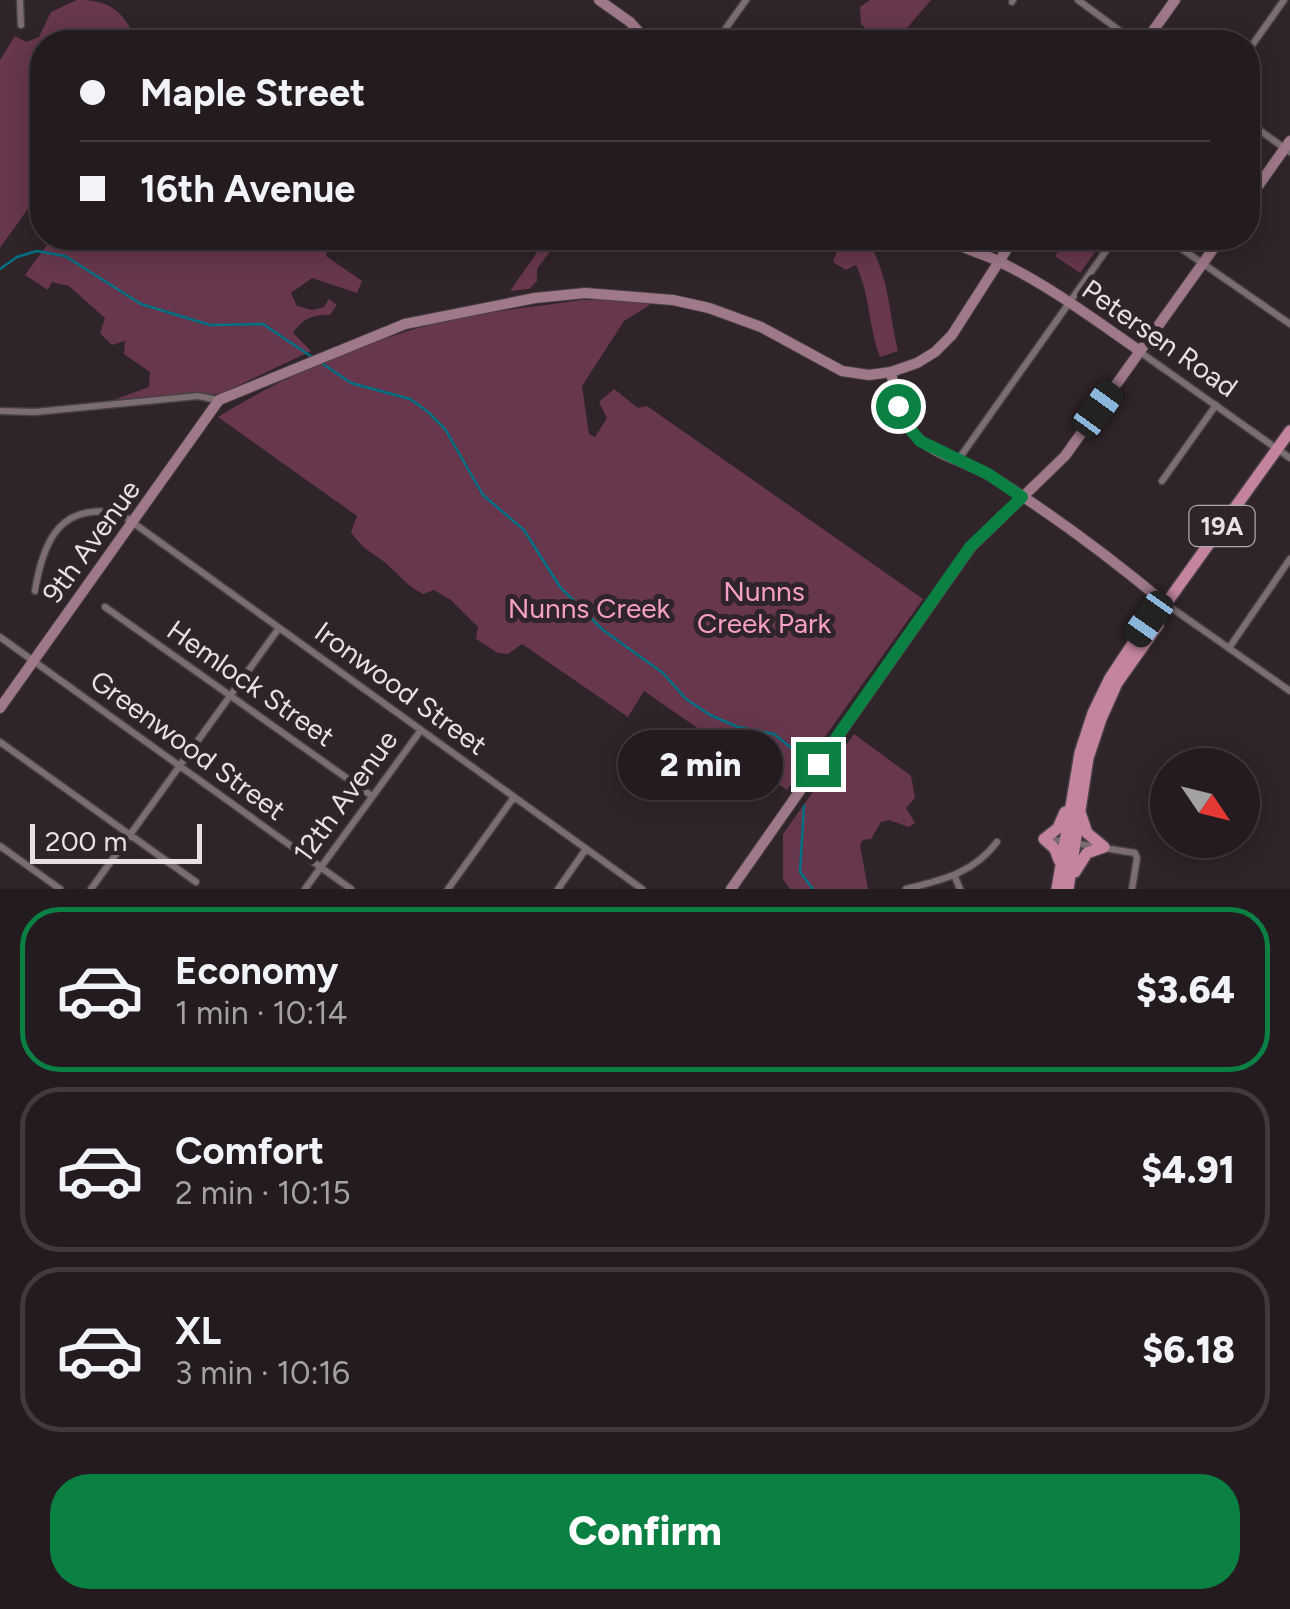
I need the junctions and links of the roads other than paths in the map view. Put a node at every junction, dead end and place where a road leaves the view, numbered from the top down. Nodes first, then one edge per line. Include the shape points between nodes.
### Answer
1 (20, 0) edge
2 (600, 0) edge
3 (746, 0) edge
4 (1078, 0) edge
5 (1174, 0) edge
6 (1284, 0) edge
7 (22, 25) dead end
8 (637, 30) edge
9 (725, 30) edge
10 (1119, 30) edge
11 (1153, 30) edge
12 (1260, 35) edge
13 (1260, 130) edge
14 (1288, 147) edge
15 (1260, 184) edge
16 (964, 250) edge
17 (1006, 250) edge
18 (1107, 250) edge
19 (1183, 250) edge
20 (1212, 250) edge
21 (999, 261) junction
22 (1202, 263) junction
23 (1070, 302) junction
24 (1289, 321) edge
25 (1140, 351) junction
26 (890, 372) junction
27 (219, 400) junction
28 (1216, 405) junction
29 (0, 411) edge
30 (1290, 431) edge
31 (1277, 448) junction
32 (1290, 458) edge
33 (958, 460) junction
34 (1162, 481) dead end
35 (1022, 497) junction
36 (132, 522) junction
37 (1290, 559) edge
38 (34, 592) dead end
39 (105, 606) dead end
40 (1163, 608) junction
41 (280, 628) junction
42 (0, 637) edge
43 (1229, 648) junction
44 (33, 660) junction
45 (1290, 691) edge
46 (229, 696) junction
47 (0, 708) edge
48 (420, 730) junction
49 (0, 742) edge
50 (1080, 753) junction
51 (180, 766) junction
52 (372, 796) junction
53 (514, 797) junction
54 (1080, 808) junction
55 (130, 835) junction
56 (1044, 838) junction
57 (998, 842) dead end
58 (1070, 842) junction
59 (0, 846) edge
60 (1104, 847) junction
61 (586, 849) junction
62 (321, 868) junction
63 (1060, 870) junction
64 (955, 876) junction
65 (196, 882) dead end
66 (60, 889) edge
67 (91, 889) edge
68 (306, 889) edge
69 (350, 889) edge
70 (448, 889) edge
71 (558, 889) edge
72 (642, 889) edge
73 (731, 889) edge
74 (906, 889) edge
75 (960, 889) edge
76 (1056, 889) edge
77 (1069, 889) edge
78 (1132, 889) edge

1 - 7 street
2 - 8 street
3 - 9 street
4 - 10 street
5 - 11 street
6 - 12 street
13 - 14 street
14 - 15 street
16 - 21 street, Petersen Road
17 - 21 street
18 - 23 street
19 - 22 street
20 - 22 street
21 - 23 street, Petersen Road
21 - 26 street via 952,335 926,358
22 - 24 street
22 - 25 street
23 - 25 street, Petersen Road
23 - 33 street
25 - 28 street, Petersen Road
25 - 35 street via 1065,456
26 - 27 street via 842,371 710,308 585,293 404,324
26 - 33 street via 906,424 920,441
27 - 29 street via 198,396
27 - 36 street, 9th Avenue
28 - 31 street, Petersen Road
28 - 34 street
30 - 31 main road, 19A
31 - 32 street, Petersen Road
31 - 40 main road, 19A
33 - 35 street
35 - 40 street via 1116,562
35 - 73 street via 970,547
36 - 38 street via 102,510 61,526 41,556
36 - 41 street, Ironwood Street
36 - 44 street, 9th Avenue
37 - 43 street
39 - 46 street, Hemlock Street
40 - 43 street
40 - 50 main road, 19A via 1110,678
40 - 54 main road, 19A via 1101,719
41 - 46 street
41 - 48 street, Ironwood Street
42 - 44 street, Greenwood Street
43 - 45 street
44 - 47 street, 9th Avenue
44 - 51 street, Greenwood Street
46 - 51 street
46 - 52 street, Hemlock Street
48 - 52 street, 12th Avenue
48 - 53 street, Ironwood Street
49 - 55 street
50 - 56 main road via 1062,822
50 - 58 main road, 19A
51 - 55 street
51 - 62 street, Greenwood Street
52 - 62 street, 12th Avenue
53 - 61 street, Ironwood Street
53 - 70 street
54 - 58 main road, 19A
54 - 60 main road via 1088,833
55 - 65 street
55 - 67 street
56 - 58 street
56 - 63 main road
57 - 64 street
58 - 60 street
58 - 63 main road, 19A
58 - 77 main road, 19A
59 - 66 street
60 - 77 main road via 1080,860
60 - 78 street via 1135,854
61 - 71 street
61 - 72 street, Ironwood Street
62 - 68 street, 12th Avenue
62 - 69 street, Greenwood Street
63 - 76 main road, 19A
64 - 74 street
64 - 75 street

